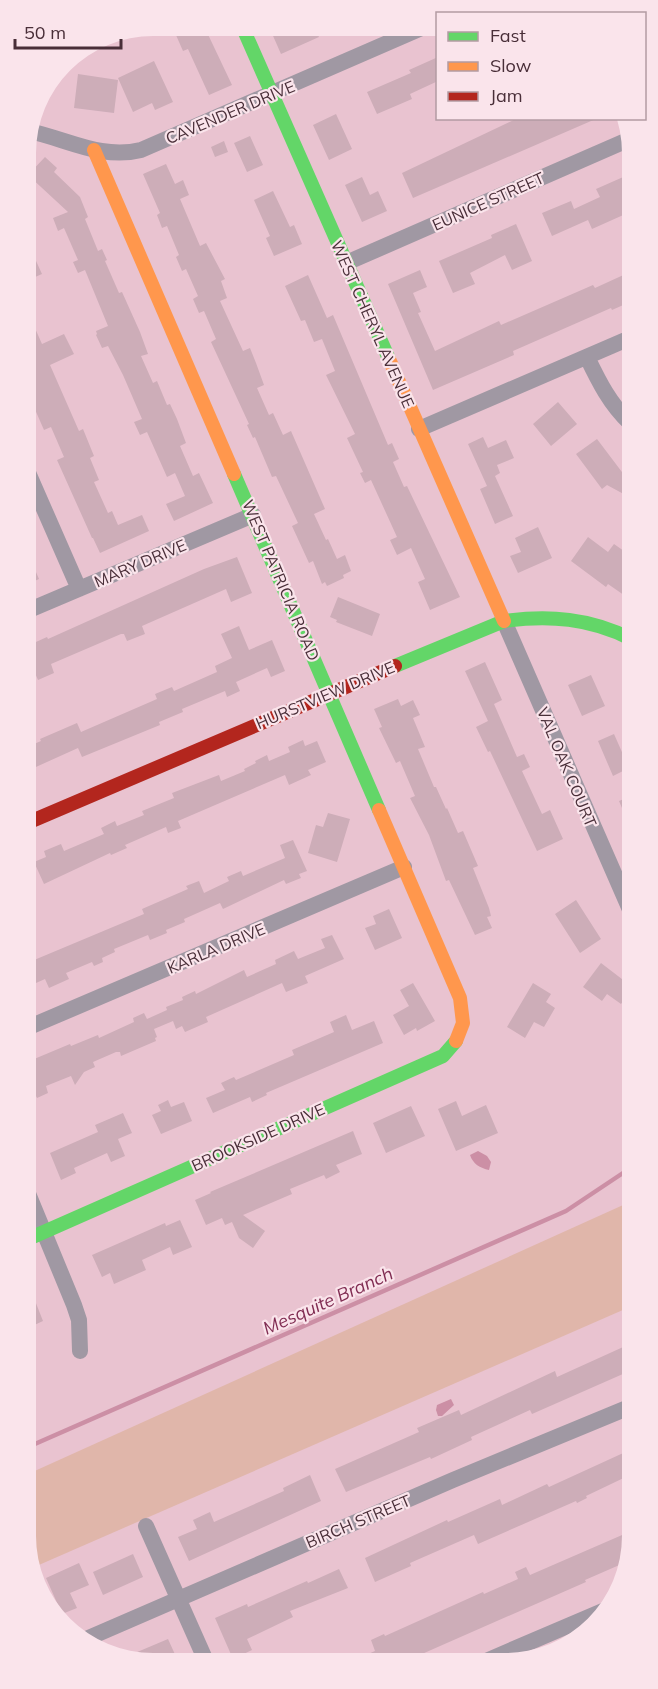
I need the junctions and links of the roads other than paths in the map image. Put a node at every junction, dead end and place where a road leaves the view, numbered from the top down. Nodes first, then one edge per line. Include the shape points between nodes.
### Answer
1 (246, 36) edge
2 (403, 36) edge
3 (272, 93) junction
4 (38, 134) edge
5 (621, 143) edge
6 (94, 150) junction
7 (346, 263) junction
8 (622, 342) edge
9 (587, 357) junction
10 (622, 415) edge
11 (419, 429) junction
12 (36, 491) edge
13 (253, 515) junction
14 (79, 588) junction
15 (36, 607) edge
16 (504, 621) junction
17 (622, 635) edge
18 (329, 693) junction
19 (36, 819) edge
20 (404, 867) junction
21 (622, 891) edge
22 (464, 1012) joint
23 (36, 1024) edge
24 (36, 1212) edge
25 (44, 1230) junction
26 (36, 1234) edge
27 (80, 1351) dead end
28 (622, 1410) edge
29 (146, 1526) dead end
30 (178, 1598) junction
31 (589, 1617) edge
32 (93, 1636) edge
33 (202, 1653) edge
34 (505, 1653) edge

1 - 3 street, WEST CHERYL AVENUE
2 - 3 street, CAVENDER DRIVE
3 - 6 street, CAVENDER DRIVE via 141,150 126,154
3 - 7 street, WEST CHERYL AVENUE
4 - 6 street, CAVENDER DRIVE
5 - 7 street, EUNICE STREET
6 - 13 street, WEST PATRICIA ROAD
7 - 11 street, WEST CHERYL AVENUE
8 - 9 street
9 - 10 street via 601,387
9 - 11 street
11 - 16 street, WEST CHERYL AVENUE
12 - 14 street
13 - 14 street, MARY DRIVE
13 - 18 street, WEST PATRICIA ROAD
14 - 15 street, MARY DRIVE
16 - 17 street, HURSTVIEW DRIVE via 532,616 577,619
16 - 18 street, HURSTVIEW DRIVE
16 - 21 street, VAL OAK COURT
18 - 19 street, HURSTVIEW DRIVE
18 - 20 street, WEST PATRICIA ROAD
20 - 22 street, WEST PATRICIA ROAD
20 - 23 street, KARLA DRIVE
22 - 25 street, BROOKSIDE DRIVE via 456,1043 443,1056
24 - 25 street
25 - 26 street, BROOKSIDE DRIVE
25 - 27 street via 79,1320
28 - 30 street, BIRCH STREET
29 - 30 street
30 - 32 street, BIRCH STREET
30 - 33 street
31 - 34 street

